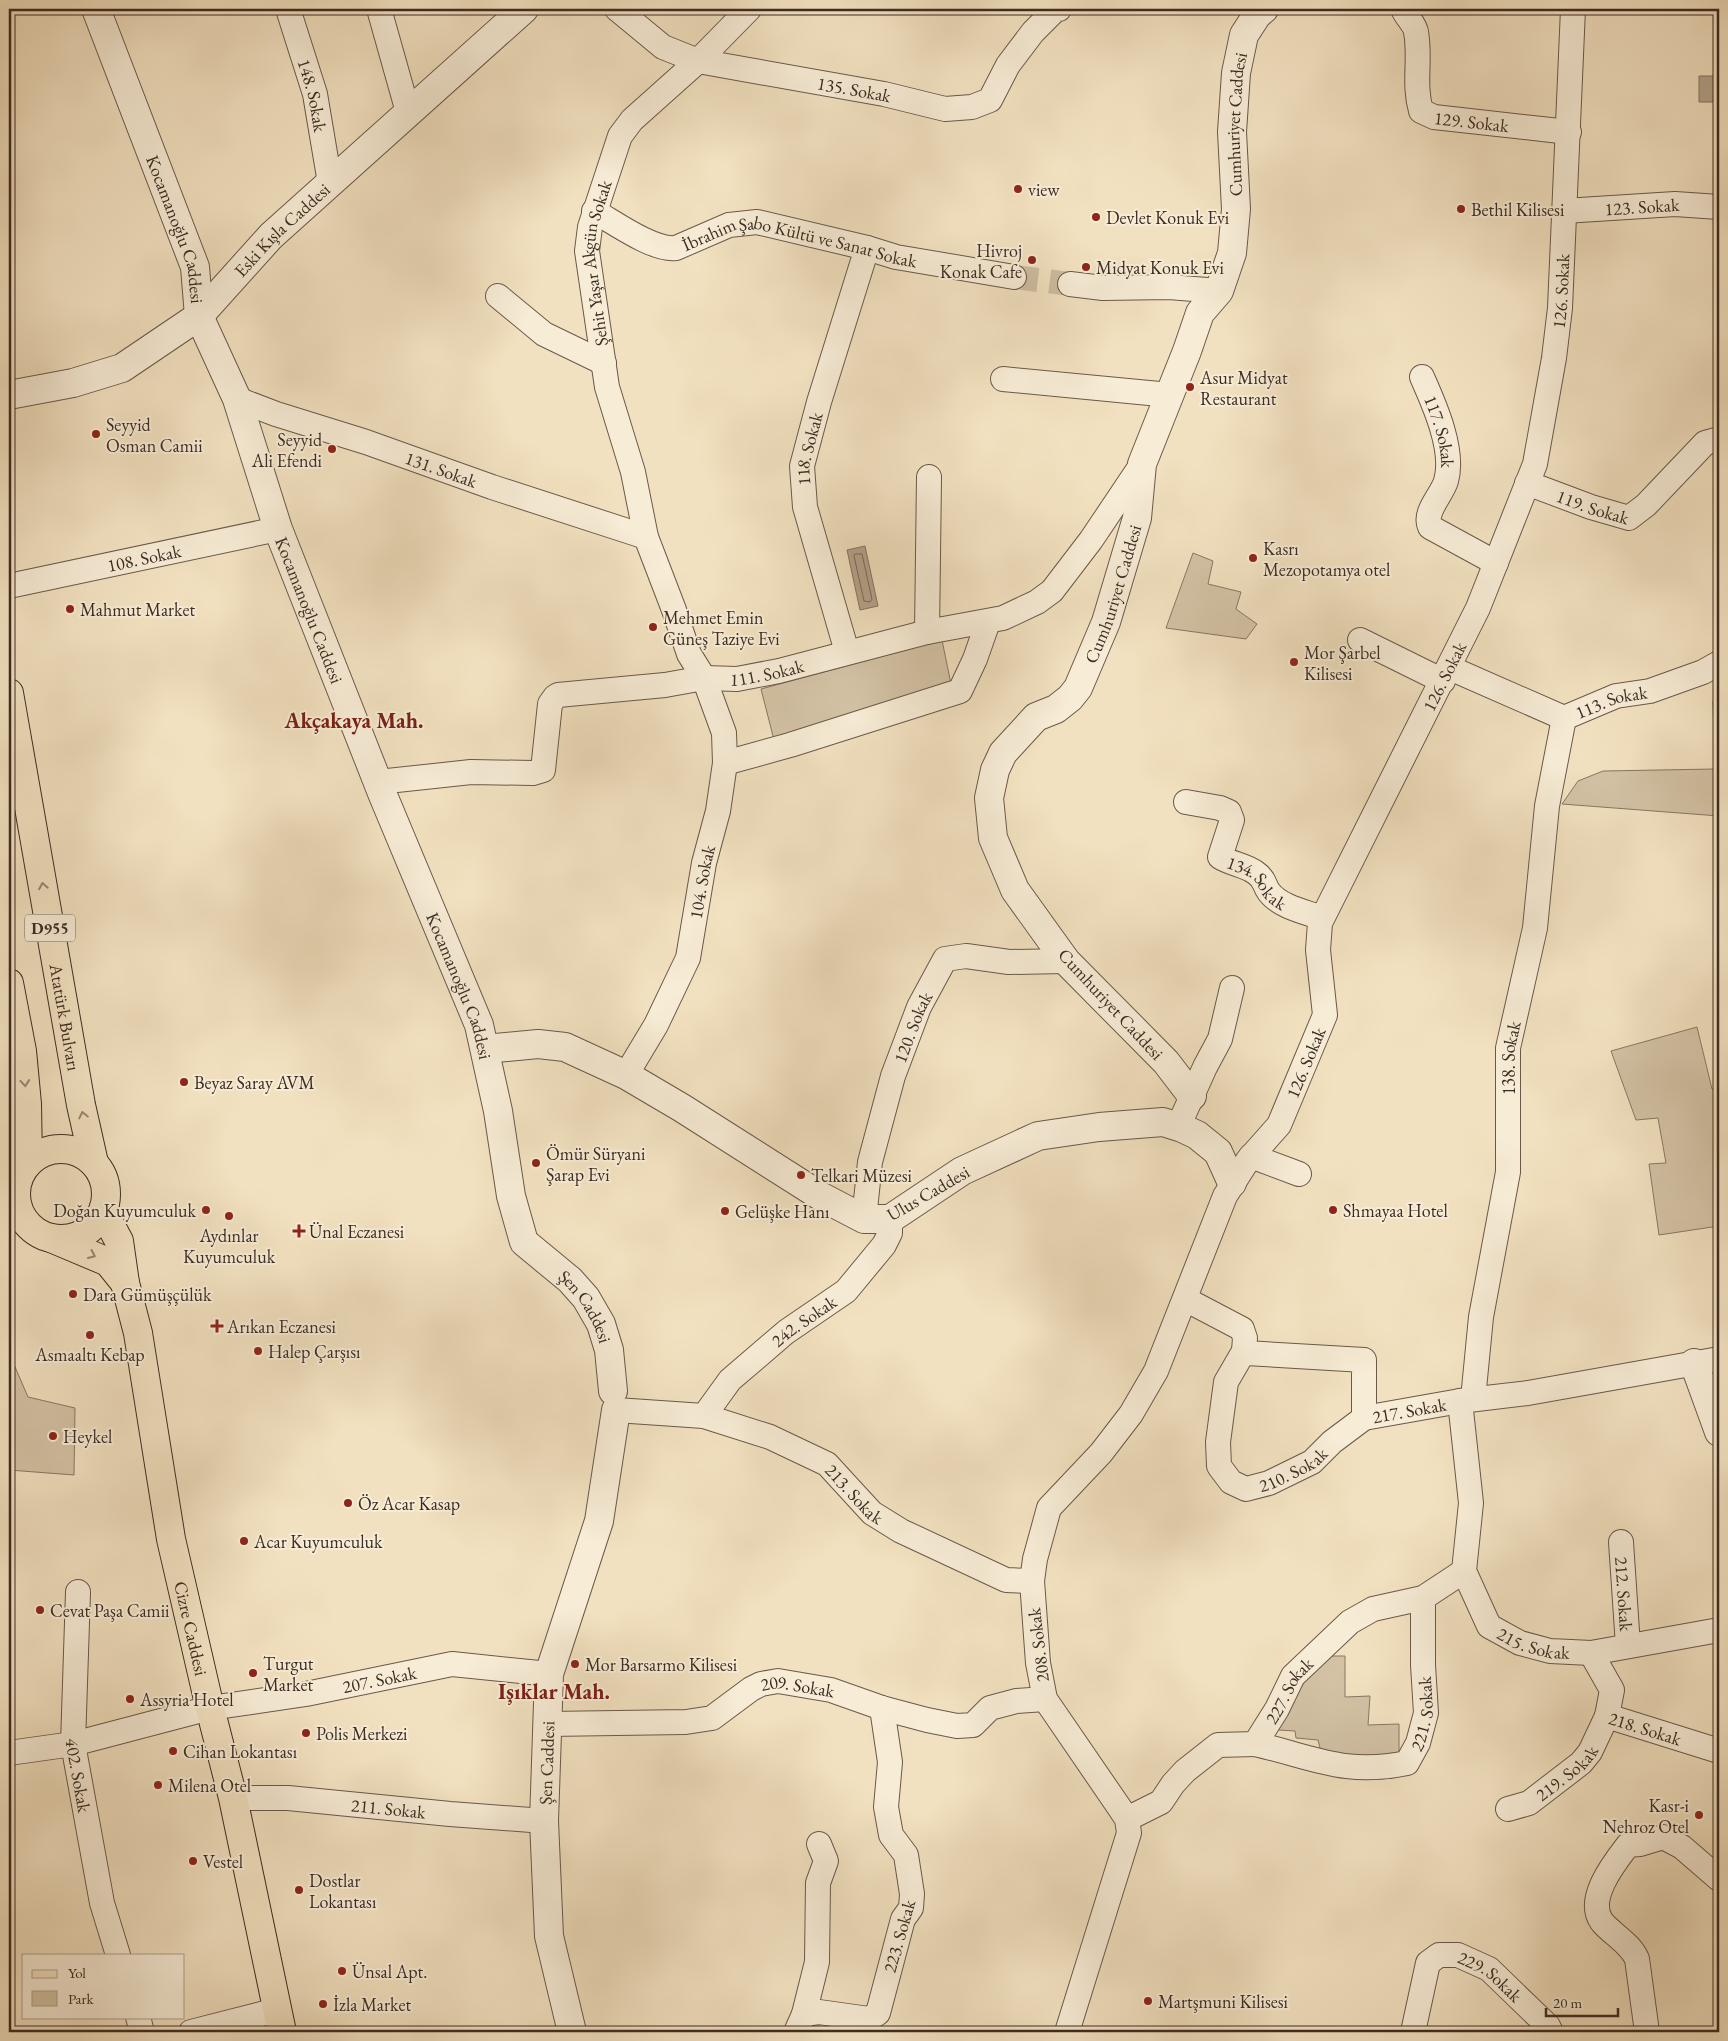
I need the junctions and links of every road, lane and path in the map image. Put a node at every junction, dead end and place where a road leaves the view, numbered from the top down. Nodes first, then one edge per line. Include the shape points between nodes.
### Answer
1 (96, 9) edge
2 (288, 9) edge
3 (379, 9) edge
4 (524, 9) edge
5 (617, 9) edge
6 (749, 9) edge
7 (1057, 9) edge
8 (1403, 9) edge
9 (1573, 9) edge
10 (1258, 11) edge
11 (698, 61) junction
12 (408, 112) junction
13 (1569, 132) junction
14 (330, 183) junction
15 (1719, 207) edge
16 (594, 211) junction
17 (1564, 211) junction
18 (867, 248) junction
19 (1014, 277) tunnel mouth
20 (1070, 284) tunnel mouth
21 (1219, 291) junction
22 (498, 296) dead end
23 (199, 316) junction
24 (604, 363) junction
25 (1422, 377) dead end
26 (1003, 379) dead end
27 (1170, 394) junction
28 (9, 395) edge
29 (237, 398) junction
30 (1719, 439) edge
31 (1142, 464) junction
32 (928, 477) dead end
33 (1527, 483) junction
34 (278, 529) junction
35 (646, 537) junction
36 (1496, 562) junction
37 (9, 586) edge
38 (988, 622) junction
39 (927, 632) junction
40 (1360, 640) dead end
41 (847, 652) junction
42 (1719, 663) edge
43 (1446, 675) junction
44 (704, 678) junction
45 (9, 693) edge
46 (1564, 718) junction
47 (725, 763) junction
48 (378, 782) junction
49 (1186, 802) dead end
50 (1322, 918) junction
51 (1066, 961) junction
52 (9, 983) edge
53 (1232, 988) dead end
54 (484, 1048) junction
55 (626, 1075) junction
56 (1192, 1096) junction
57 (1178, 1127) junction
58 (15, 1156) edge
59 (1251, 1156) junction
60 (94, 1163) junction
61 (1299, 1174) dead end
62 (1232, 1183) junction
63 (103, 1211) junction
64 (877, 1219) junction
65 (30, 1230) edge
66 (524, 1242) joint
67 (125, 1283) junction
68 (1185, 1299) junction
69 (1244, 1351) junction
70 (1706, 1361) edge
71 (614, 1400) junction
72 (1466, 1400) junction
73 (704, 1416) junction
74 (1364, 1418) junction
75 (1719, 1432) edge
76 (1621, 1542) dead end
77 (1464, 1571) junction
78 (1032, 1581) junction
79 (78, 1592) dead end
80 (1423, 1598) junction
81 (1719, 1630) edge
82 (1628, 1646) junction
83 (1591, 1654) junction
84 (549, 1674) junction
85 (1045, 1698) junction
86 (210, 1708) junction
87 (882, 1708) junction
88 (1607, 1716) junction
89 (548, 1724) junction
90 (73, 1744) junction
91 (1255, 1744) junction
92 (1719, 1751) edge
93 (9, 1753) edge
94 (233, 1798) junction
95 (1508, 1809) dead end
96 (1127, 1820) junction
97 (544, 1822) junction
98 (819, 1844) dead end
99 (1719, 1879) edge
100 (118, 1954) edge
101 (138, 2018) edge
102 (279, 2021) edge
103 (800, 2023) edge
104 (142, 2032) edge
105 (191, 2032) edge
106 (572, 2032) edge
107 (1067, 2032) edge
108 (1413, 2032) edge
109 (1551, 2032) edge
110 (1648, 2032) edge

1 - 23 street, Kocamanoğlu Caddesi via 195,267
2 - 14 street, 148. Sokak via 315,94
3 - 12 street
4 - 12 street, Eski Kışla Caddesi
5 - 11 street, 135. Sokak via 663,47
6 - 11 street, Şehit Yaşar Akgün Sokak
7 - 11 street, 135. Sokak via 1033,32 1008,65 990,100 972,107 945,109 866,91
8 - 13 street, 129. Sokak via 1416,31 1416,95 1421,111 1434,117
9 - 13 street, 126. Sokak
10 - 21 street, Cumhuriyet Caddesi via 1244,35 1236,73 1232,132 1236,209 1232,252
11 - 16 street, Şehit Yaşar Akgün Sokak via 632,120 620,136
12 - 14 street, Eski Kışla Caddesi
13 - 17 street, 126. Sokak
14 - 23 street, Eski Kışla Caddesi via 271,236
15 - 17 street, 123. Sokak via 1676,204
16 - 18 street, İbrahim Şabo Kültü ve Sanat Sokak via 668,249 729,225 757,222
16 - 24 street, Şehit Yaşar Akgün Sokak via 587,251
17 - 33 street, 126. Sokak via 1560,308 1554,358 1535,464
18 - 19 street, İbrahim Şabo Kültü ve Sanat Sokak via 896,257
18 - 41 street, 118. Sokak via 802,466 805,508
20 - 21 street
21 - 27 street, Cumhuriyet Caddesi via 1200,313
22 - 24 street via 544,334
23 - 28 street, Eski Kışla Caddesi via 122,368 73,383
23 - 29 street, Kocamanoğlu Caddesi
24 - 35 street, Şehit Yaşar Akgün Sokak via 607,387 634,472
25 - 36 street, 117. Sokak via 1437,409 1449,468 1442,492 1428,516 1430,527
26 - 27 street
27 - 31 street, Cumhuriyet Caddesi
29 - 34 street, Kocamanoğlu Caddesi
29 - 35 street, 131. Sokak via 276,414
30 - 33 street, 119. Sokak via 1705,443 1646,505 1629,518
31 - 38 street, 111. Sokak via 1052,591 1037,602
31 - 51 street, Cumhuriyet Caddesi via 1137,518 1106,622 1085,675 1070,698 1056,709 1036,717 1003,753 995,770 989,798 993,838 1015,890
32 - 39 street
33 - 36 street, 126. Sokak
34 - 37 street, 108. Sokak
34 - 48 street, Kocamanoğlu Caddesi
35 - 44 street, Şehit Yaşar Akgün Sokak via 689,654
36 - 43 street, 126. Sokak
38 - 39 street, 111. Sokak
38 - 47 street via 960,691
39 - 41 street, 111. Sokak
40 - 43 street, 113. Sokak
41 - 44 street, 111. Sokak via 745,678
42 - 46 street, 113. Sokak via 1650,691 1616,696
43 - 46 street, 113. Sokak
43 - 50 street, 126. Sokak
44 - 47 street, 104. Sokak via 724,733
44 - 48 street, 111. Sokak via 665,686 554,697 550,704 543,770 533,773 471,772
60 -> 45 main road, Atatürk Bulvarı / D955
46 - 72 street, 138. Sokak via 1547,806 1536,928 1508,1048 1508,1172
47 - 55 street, 104. Sokak via 688,958 656,1025
48 - 54 street, Kocamanoğlu Caddesi via 468,996
49 - 50 street, 134. Sokak via 1229,812 1232,820 1220,857 1254,871 1264,879 1269,892 1282,903
50 - 59 street, 126. Sokak via 1318,950 1325,1015 1279,1125
51 - 56 street, Cumhuriyet Caddesi via 1166,1062
51 - 64 street, 120. Sokak via 1009,962 966,956 945,959 919,1008 893,1076 870,1162
52 -> 58 main road via 22,1051 27,1111
53 - 56 street via 1220,1039
54 - 55 street, Ulus Caddesi via 538,1044 565,1046
54 - 66 street, Kocamanoğlu Caddesi via 511,1196
55 - 64 street, Ulus Caddesi via 822,1197
56 - 57 street
57 - 62 street, Ulus Caddesi via 1197,1135 1218,1152
57 - 64 street, Ulus Caddesi via 1163,1122 1038,1136 962,1172
58 - 60 main road via 68,1149
58 - 65 main road via 20,1175 17,1205
59 - 61 street
59 - 62 street, 126. Sokak
60 - 63 main road via 105,1185
62 - 68 street, 126. Sokak via 1217,1212
63 - 65 main road via 86,1231 74,1237 60,1239
63 - 67 main road, Cizre Caddesi via 119,1241
64 - 73 street, 242. Sokak via 890,1232 884,1245 846,1291 786,1332 730,1380
65 -> 67 main road via 108,1262
66 - 71 street, Şen Caddesi via 570,1280 586,1298 601,1324 609,1350
67 - 86 main road, Cizre Caddesi via 138,1333 171,1538
68 - 69 street via 1242,1329
68 - 78 street, 208. Sokak via 1156,1370 1131,1414 1101,1453 1049,1508
69 - 74 street, 217. Sokak via 1364,1360
69 - 74 street, 210. Sokak via 1226,1382 1218,1442 1219,1466 1230,1482 1246,1489 1269,1483 1312,1462
70 - 72 street, 217. Sokak via 1528,1393
70 - 75 street
71 - 73 street, 213. Sokak
71 - 84 street, Şen Caddesi via 599,1521
72 - 74 street, 217. Sokak
72 - 77 street, 215. Sokak via 1470,1503
73 - 78 street, 213. Sokak via 770,1437 827,1464 872,1513 900,1531 1006,1580
76 - 82 street, 212. Sokak
77 - 80 street, 227. Sokak
77 - 83 street, 215. Sokak via 1489,1626 1520,1643 1550,1652
78 - 85 street, 208. Sokak via 1038,1664
79 - 90 street, 402. Sokak
80 - 91 street, 227. Sokak via 1373,1609 1350,1622 1293,1676
80 - 91 street, 221. Sokak via 1426,1712 1418,1743 1406,1763 1385,1768 1355,1768
81 - 82 street, 215. Sokak
82 - 83 street, 215. Sokak
83 - 88 street, 218. Sokak via 1612,1690
84 - 86 street, 207. Sokak via 452,1664 306,1694
84 - 89 street, Şen Caddesi
85 - 87 street, 209. Sokak via 990,1708 973,1725 956,1726
85 - 96 street, 208. Sokak
86 - 90 street, 207. Sokak
86 - 94 main road, Cizre Caddesi
87 - 89 street, 209. Sokak via 831,1690 778,1681 751,1689 712,1718 686,1722
87 - 103 street, 223. Sokak via 890,1762 886,1808 891,1835 906,1855 911,1908 903,1919 878,2013 869,2019 819,2012
88 - 92 street, 218. Sokak
88 - 95 street, 219. Sokak via 1590,1752 1581,1763 1529,1803
89 - 97 street, Şen Caddesi
90 - 93 street, 207. Sokak
90 - 100 street, 402. Sokak via 102,1903
91 - 96 street, 227. Sokak via 1218,1745 1185,1771 1161,1802
94 - 97 street, 211. Sokak via 288,1798
94 - 102 main road, Cizre Caddesi
96 - 107 street via 1129,1833
97 - 106 street, Şen Caddesi via 550,1936
98 - 103 street via 826,1861 818,1883 817,1962
99 - 110 street via 1682,1847 1663,1837 1628,1845 1604,1877 1597,1903 1598,1914 1637,1959
101 - 104 street
102 - 105 street
108 - 109 street, 229. Sokak via 1428,1963 1439,1955 1458,1955 1489,1969

